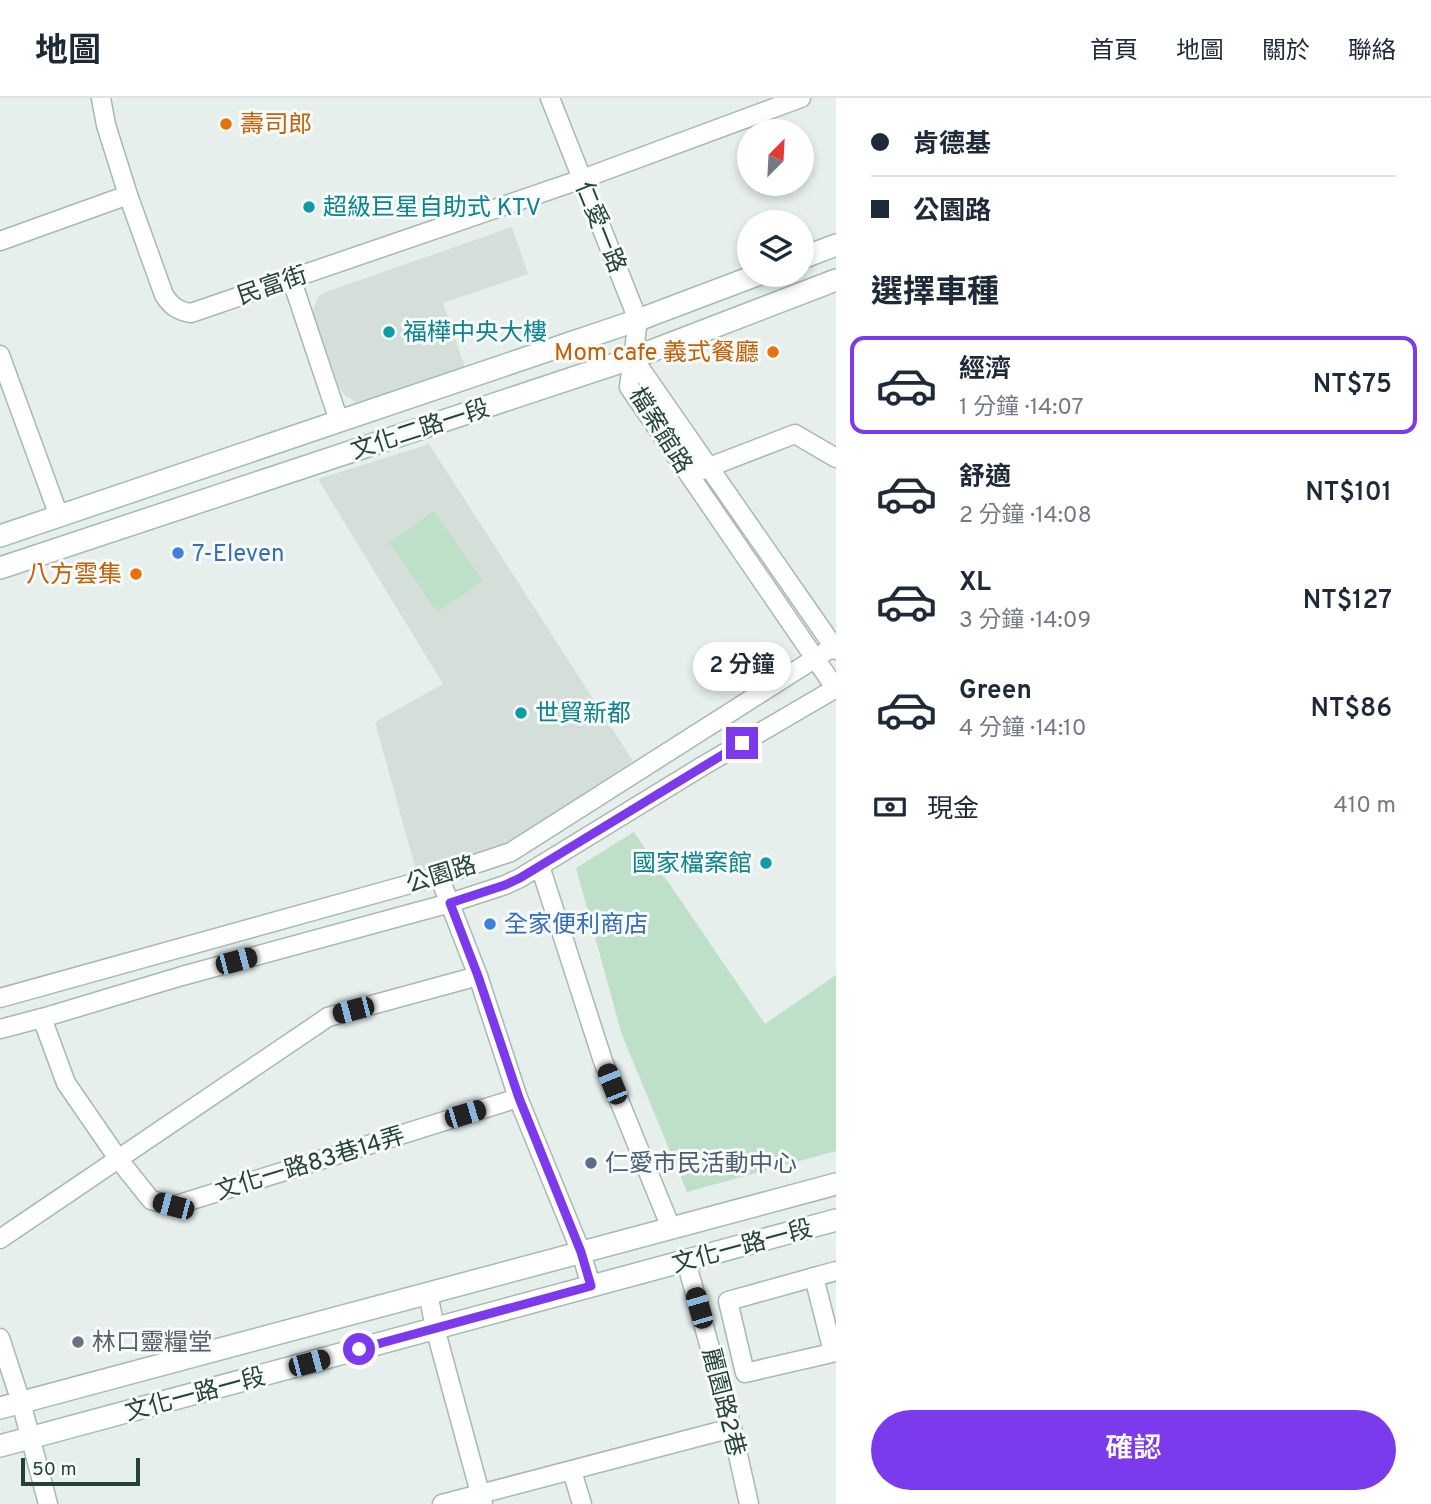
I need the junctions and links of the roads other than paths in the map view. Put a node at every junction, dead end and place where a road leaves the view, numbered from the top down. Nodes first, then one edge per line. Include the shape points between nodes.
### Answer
1 (101, 98) edge
2 (550, 98) edge
3 (801, 98) edge
4 (582, 179) junction
5 (128, 195) junction
6 (0, 241) edge
7 (836, 245) edge
8 (814, 253) edge
9 (291, 278) junction
10 (836, 280) edge
11 (737, 283) edge
12 (638, 320) junction
13 (0, 355) edge
14 (633, 358) junction
15 (339, 421) junction
16 (836, 458) edge
17 (710, 466) junction
18 (690, 475) junction
19 (59, 516) junction
20 (0, 536) edge
21 (0, 568) edge
22 (835, 647) edge
23 (815, 658) junction
24 (836, 688) edge
25 (511, 852) junction
26 (540, 866) junction
27 (439, 876) junction
28 (520, 878) junction
29 (450, 903) junction
30 (162, 953) junction
31 (478, 976) junction
32 (172, 979) junction
33 (0, 998) edge
34 (42, 1018) junction
35 (0, 1029) edge
36 (519, 1098) junction
37 (118, 1160) junction
38 (836, 1184) edge
39 (836, 1220) edge
40 (671, 1228) junction
41 (0, 1238) edge
42 (581, 1252) junction
43 (686, 1261) junction
44 (836, 1272) edge
45 (814, 1277) junction
46 (591, 1286) junction
47 (428, 1293) junction
48 (435, 1328) junction
49 (0, 1338) edge
50 (834, 1352) edge
51 (21, 1402) junction
52 (0, 1408) edge
53 (732, 1428) junction
54 (30, 1438) junction
55 (0, 1446) edge
56 (572, 1471) junction
57 (482, 1499) edge
58 (48, 1504) edge
59 (442, 1504) edge
60 (582, 1504) edge
61 (749, 1504) edge

1 - 5 street, 民富街
2 - 4 street, 仁愛一路
3 - 4 street, 民富街
4 - 9 street, 民富街
4 - 12 street, 仁愛一路
5 - 6 street
5 - 9 street, 民富街 via 164,295 180,311 191,313
7 - 8 main road
9 - 15 street
10 - 14 main road, 文化二路一段
11 - 12 main road, 文化二路一段
12 - 14 street, 仁愛一路
12 - 15 main road, 文化二路一段
13 - 19 street
14 - 17 street, 檔案館路
14 - 18 street, 檔案館路 via 629,387
14 - 21 main road, 文化二路一段
15 - 19 main road, 文化二路一段
16 - 17 street via 795,434
17 - 18 street
17 - 22 street, 檔案館路
18 - 23 street, 檔案館路
19 - 20 main road, 文化二路一段
22 - 23 street, 公園路
23 - 24 street, 檔案館路
23 - 25 street, 公園路
24 - 26 street, 公園路
25 - 27 street, 公園路
25 - 28 street
26 - 28 street, 公園路
26 - 40 street via 603,1060
27 - 29 street
27 - 30 street, 公園路
28 - 29 street, 公園路
29 - 31 street
29 - 32 street, 公園路
30 - 32 street
30 - 33 street, 公園路
31 - 36 street
31 - 37 street via 328,1017
32 - 34 street, 公園路
34 - 35 street, 公園路
34 - 37 street, 文化一路83巷14弄 via 66,1083
36 - 37 street, 文化一路83巷14弄 via 173,1206 151,1200
36 - 42 street
37 - 41 street
38 - 40 main road, 文化一路一段
39 - 43 main road, 文化一路一段
40 - 42 main road, 文化一路一段
42 - 46 street
42 - 47 main road, 文化一路一段
43 - 46 main road, 文化一路一段
43 - 53 street, 麗園路2巷
44 - 45 street
45 - 50 street
45 - 50 street via 728,1301 745,1373
46 - 48 main road, 文化一路一段
47 - 48 street
47 - 51 main road, 文化一路一段
48 - 54 main road, 文化一路一段
48 - 57 street
49 - 51 street
51 - 52 main road, 文化一路一段
51 - 54 street
53 - 56 street
53 - 61 street, 麗園路2巷
54 - 55 main road, 文化一路一段
54 - 58 street
56 - 57 street
56 - 60 street
57 - 59 street

